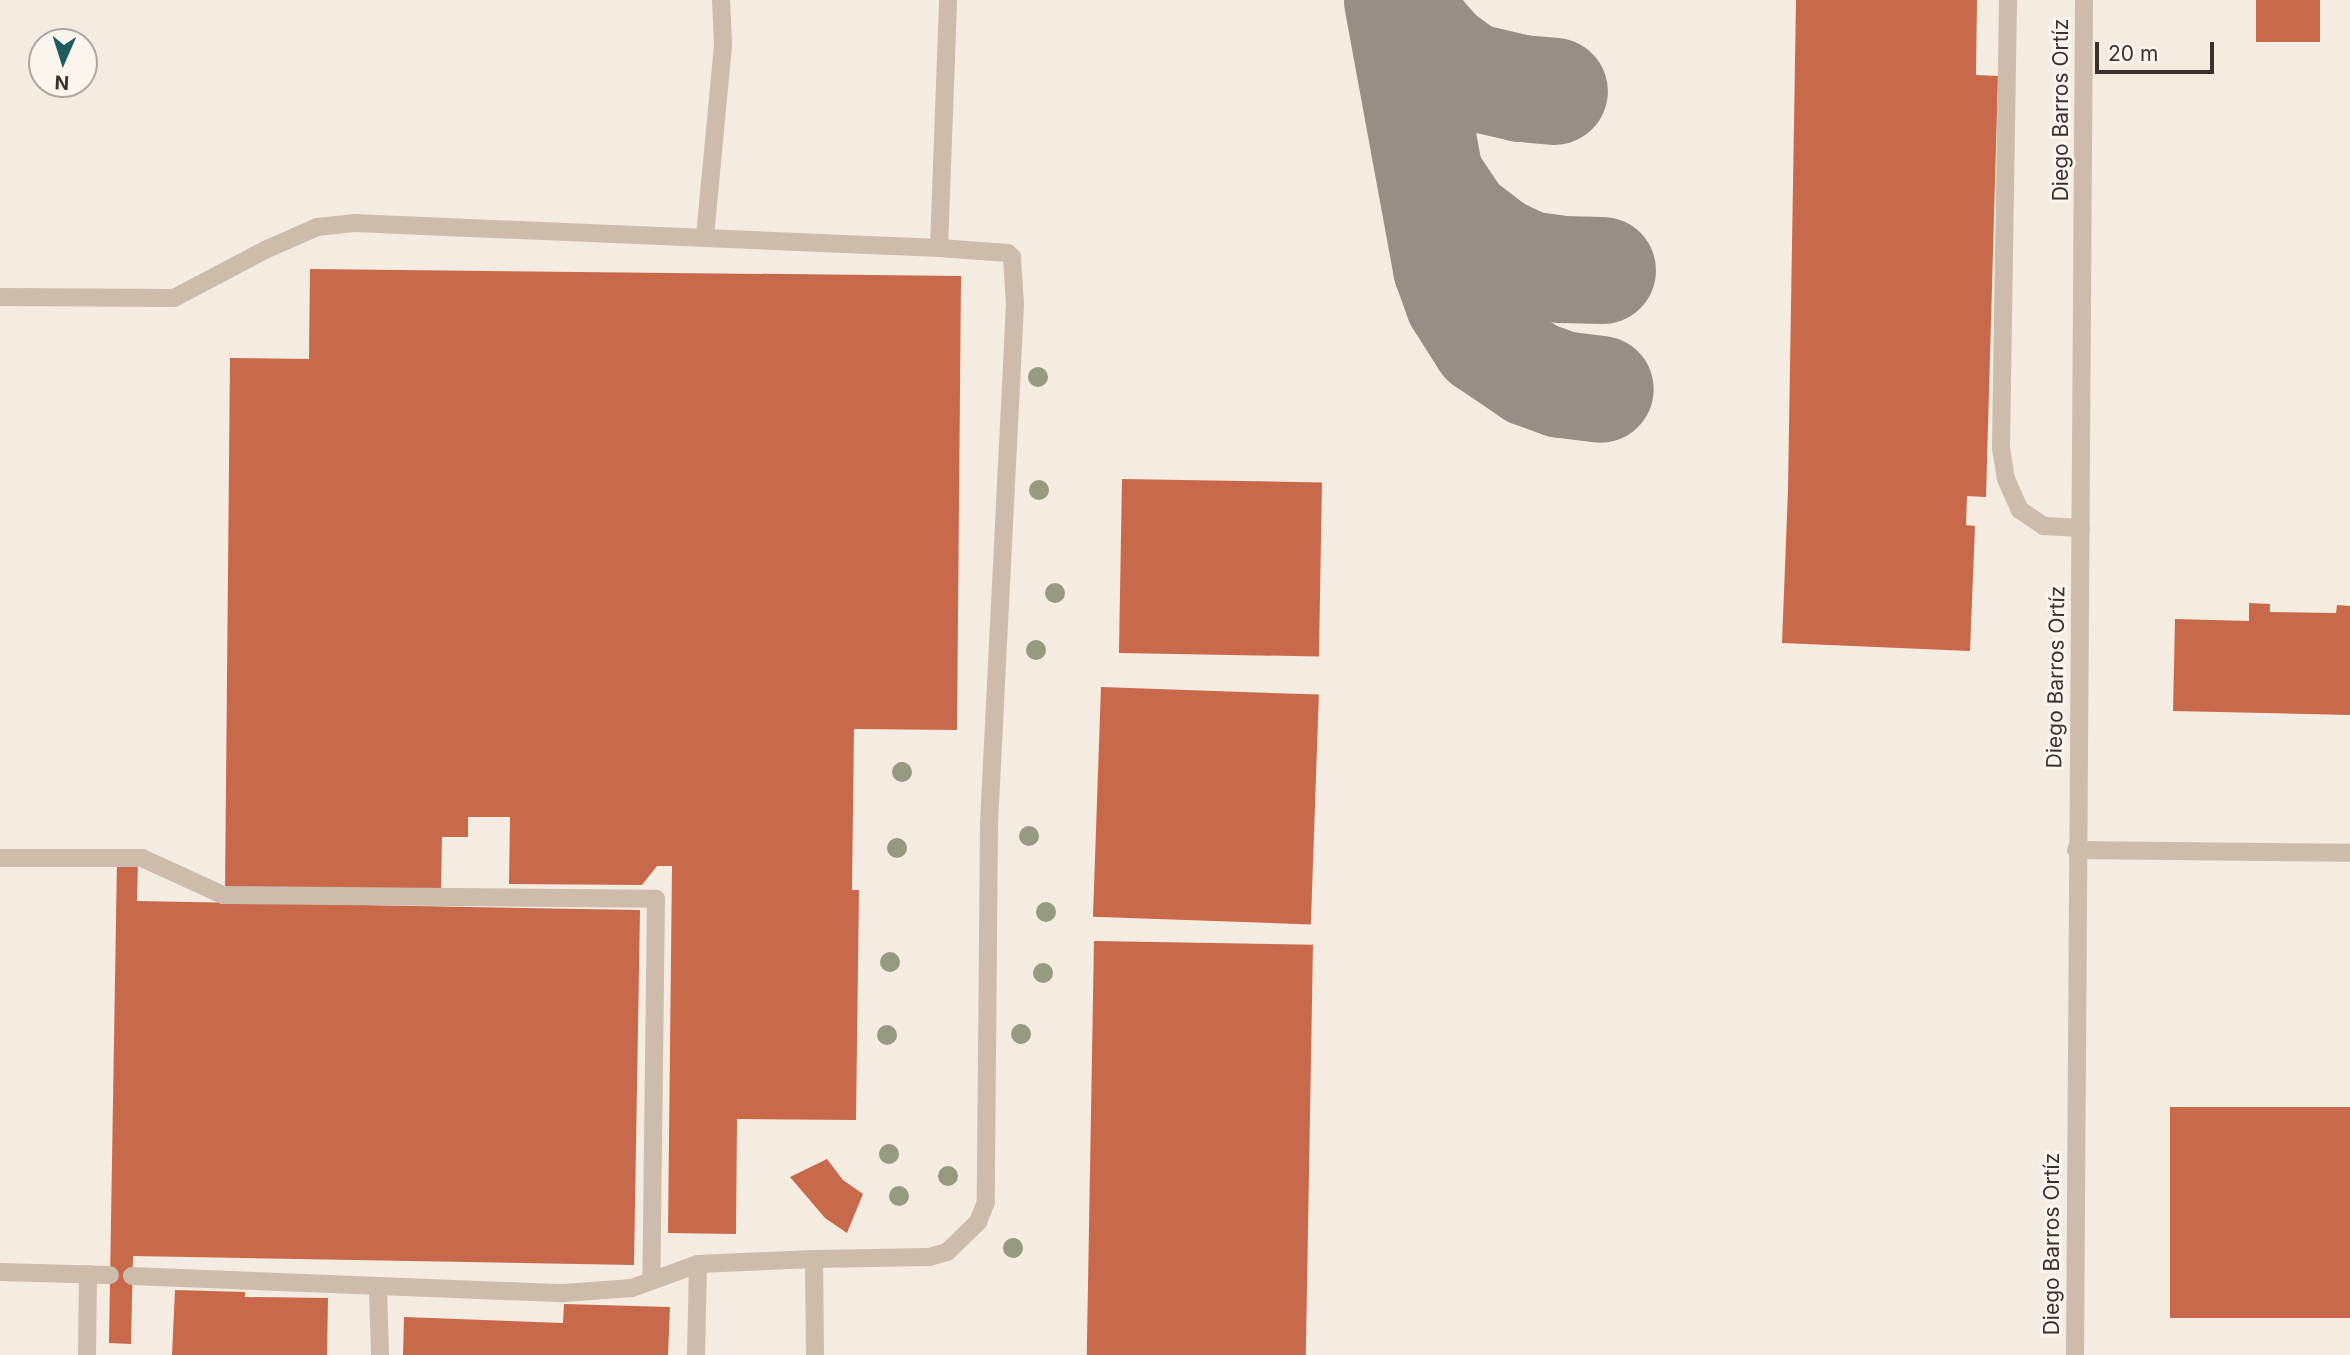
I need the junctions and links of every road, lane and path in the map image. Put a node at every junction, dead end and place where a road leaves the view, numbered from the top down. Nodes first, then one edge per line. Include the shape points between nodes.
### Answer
1 (721, 0) edge
2 (948, 0) edge
3 (2008, 0) edge
4 (2084, 0) edge
5 (705, 236) junction
6 (939, 248) junction
7 (0, 297) edge
8 (2081, 528) junction
9 (2076, 850) junction
10 (2350, 853) edge
11 (0, 858) edge
12 (814, 1259) junction
13 (698, 1264) junction
14 (0, 1272) edge
15 (88, 1274) junction
16 (110, 1275) dead end
17 (132, 1276) dead end
18 (651, 1281) junction
19 (378, 1288) junction
20 (87, 1355) edge
21 (380, 1355) edge
22 (696, 1355) edge
23 (815, 1355) edge
24 (2075, 1355) edge

1 - 5 street via 723,44
2 - 6 street
3 - 8 street via 2001,448 2006,479 2020,510 2044,526
4 - 8 street, Diego Barros Ortíz
5 - 6 street
5 - 7 street via 354,223 317,227 174,298
6 - 12 street via 1008,253 1015,262 989,824 986,1202 978,1222 947,1252 930,1257
8 - 9 street, Diego Barros Ortíz
9 - 10 street
9 - 24 street, Diego Barros Ortíz
11 - 18 street via 142,858 223,895 656,899
12 - 13 street
12 - 23 street
13 - 18 street
13 - 22 street
14 - 15 street
15 - 16 street
15 - 20 street
17 - 19 street
18 - 19 street via 632,1288 564,1293
19 - 21 street

